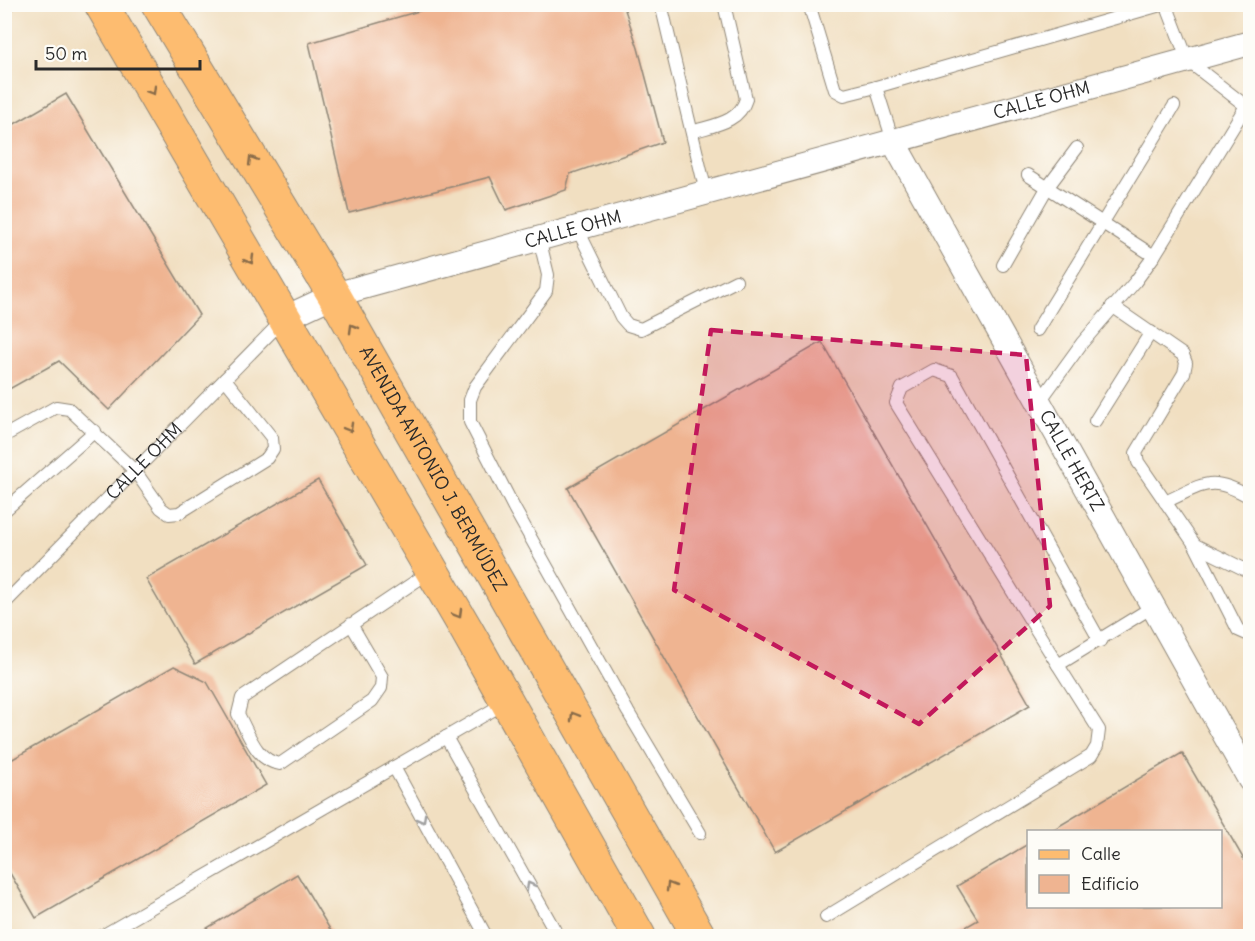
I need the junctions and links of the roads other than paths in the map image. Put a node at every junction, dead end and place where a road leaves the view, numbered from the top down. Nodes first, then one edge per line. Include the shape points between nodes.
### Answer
1 (9, 4) edge
2 (101, 4) edge
3 (158, 4) edge
4 (662, 4) edge
5 (724, 4) edge
6 (809, 4) edge
7 (1165, 4) edge
8 (4, 6) edge
9 (1251, 44) edge
10 (1188, 61) junction
11 (876, 87) junction
12 (1248, 105) edge
13 (1174, 106) dead end
14 (692, 132) junction
15 (893, 141) junction
16 (1077, 148) dead end
17 (1028, 175) dead end
18 (1047, 188) junction
19 (706, 192) junction
20 (1102, 223) junction
21 (577, 228) junction
22 (539, 238) junction
23 (1154, 256) junction
24 (1003, 265) dead end
25 (736, 281) dead end
26 (334, 295) junction
27 (1112, 306) junction
28 (285, 318) junction
29 (1037, 330) dead end
30 (1151, 333) junction
31 (225, 379) junction
32 (1040, 401) junction
33 (1095, 421) dead end
34 (95, 431) junction
35 (4, 436) edge
36 (135, 471) junction
37 (1251, 497) edge
38 (1165, 502) junction
39 (4, 511) edge
40 (1195, 545) junction
41 (432, 570) junction
42 (1251, 572) edge
43 (7, 597) edge
44 (1154, 606) junction
45 (351, 624) junction
46 (1251, 632) edge
47 (1100, 641) junction
48 (1058, 665) junction
49 (506, 702) junction
50 (446, 737) junction
51 (394, 767) junction
52 (1251, 780) edge
53 (700, 833) dead end
54 (826, 917) dead end
55 (102, 936) edge
56 (486, 936) edge
57 (558, 936) edge
58 (639, 936) edge
59 (699, 936) edge

1 - 8 lane
2 -> 28 main road
26 -> 3 main road, AVENIDA ANTONIO J. BERMÚDEZ
4 - 14 lane
5 - 14 lane via 746,99 738,115
6 - 11 lane via 832,87 844,95
7 - 10 lane
7 - 11 lane
9 - 10 street, CALLE OHM
10 - 12 lane
10 - 15 street, CALLE OHM
11 - 15 lane
12 - 23 lane
13 - 20 lane
14 - 19 lane
15 - 19 street, CALLE OHM
15 - 32 street, CALLE HERTZ
16 - 18 lane
17 - 18 lane
18 - 20 lane
18 - 24 lane
19 - 21 street, CALLE OHM
20 - 23 lane
20 - 29 lane
21 - 22 street, CALLE OHM
21 - 25 lane via 621,317 635,327 641,329
22 - 26 street, CALLE OHM
22 - 53 lane via 548,275 546,291 475,387 470,422 611,682
23 - 27 lane
26 - 28 street, CALLE OHM
59 -> 26 main road, AVENIDA ANTONIO J. BERMÚDEZ
27 - 30 lane
27 - 32 lane
28 - 31 lane, CALLE OHM
28 -> 41 main road
30 - 33 lane
30 - 38 lane via 1183,355 1186,363 1184,373 1136,453
31 - 36 lane, CALLE OHM
31 - 36 lane via 273,438 273,449 267,458 179,513 169,514
32 - 44 street, CALLE HERTZ
34 - 35 lane via 69,409 60,407
34 - 36 lane
34 - 39 lane
36 - 43 lane, CALLE OHM
37 - 38 lane via 1223,483 1209,482
38 - 40 lane
40 - 42 lane
40 - 46 lane via 1238,630
41 - 45 lane
41 -> 49 main road
44 - 47 lane
44 - 52 street, CALLE HERTZ
45 - 45 lane via 242,698 238,714 266,761 280,764 376,697 382,677
47 - 48 lane
47 - 48 lane via 952,376 934,370 902,388 896,403
48 - 54 lane via 1099,730 1091,756
49 - 50 lane
49 - 58 main road
50 - 51 lane
57 -> 50 lane
51 - 55 lane
51 -> 56 lane

